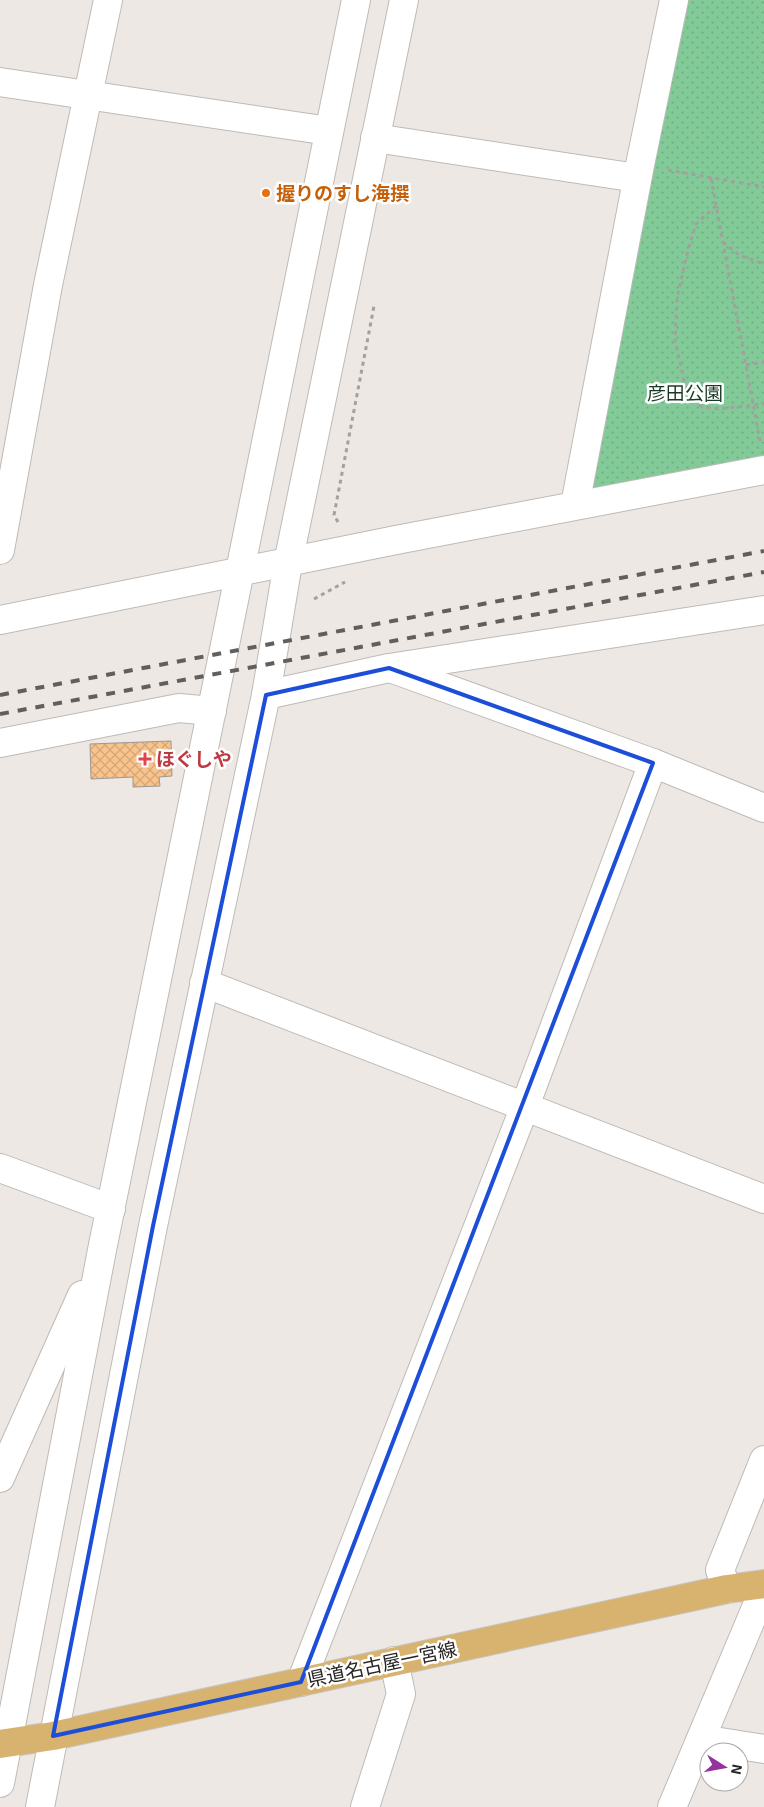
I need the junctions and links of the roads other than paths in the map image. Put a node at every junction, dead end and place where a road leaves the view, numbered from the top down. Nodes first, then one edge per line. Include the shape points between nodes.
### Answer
1 (108, 0) edge
2 (356, 0) edge
3 (404, 0) edge
4 (674, 0) edge
5 (0, 82) edge
6 (88, 93) junction
7 (330, 131) junction
8 (375, 138) junction
9 (639, 172) junction
10 (764, 470) edge
11 (575, 505) junction
12 (0, 550) edge
13 (288, 562) junction
14 (240, 571) junction
15 (764, 610) edge
16 (0, 620) edge
17 (389, 668) junction
18 (266, 695) junction
19 (212, 711) junction
20 (0, 743) edge
21 (653, 763) junction
22 (764, 808) edge
23 (204, 983) junction
24 (525, 1106) junction
25 (0, 1168) edge
26 (764, 1199) edge
27 (111, 1209) junction
28 (102, 1250) junction
29 (764, 1460) edge
30 (0, 1478) edge
31 (764, 1584) edge
32 (727, 1589) junction
33 (764, 1589) edge
34 (394, 1662) junction
35 (11, 1667) edge
36 (301, 1682) junction
37 (53, 1736) junction
38 (701, 1739) junction
39 (4, 1743) edge
40 (764, 1749) edge
41 (0, 1783) edge
42 (40, 1807) edge
43 (365, 1807) edge
44 (672, 1807) edge

1 - 6 street
2 - 7 street
3 - 8 street
4 - 9 street
5 - 6 street
6 - 7 street
6 - 12 street
7 - 14 street
8 - 9 street
8 - 13 street
9 - 11 street
10 - 11 street
11 - 13 street
13 - 14 street
13 - 18 street
14 - 16 street
14 - 19 street
15 - 17 street
17 - 18 street
17 - 21 street
18 - 23 street
19 - 20 street via 179,708
19 - 27 street
21 - 22 street
21 - 24 street
23 - 24 street
23 - 37 street
24 - 26 street
24 - 36 street
25 - 27 street
27 - 28 street
28 - 30 street
28 - 35 street
29 - 32 street via 720,1570
31 - 32 main road, 県道名古屋一宮線
32 - 34 main road, 県道名古屋一宮線
33 - 38 street
34 - 36 main road, 県道名古屋一宮線
34 - 43 street via 401,1694
35 - 39 street
36 - 37 main road, 県道名古屋一宮線
37 - 39 main road, 県道名古屋一宮線
37 - 42 street
38 - 40 street
38 - 44 street
39 - 41 street

